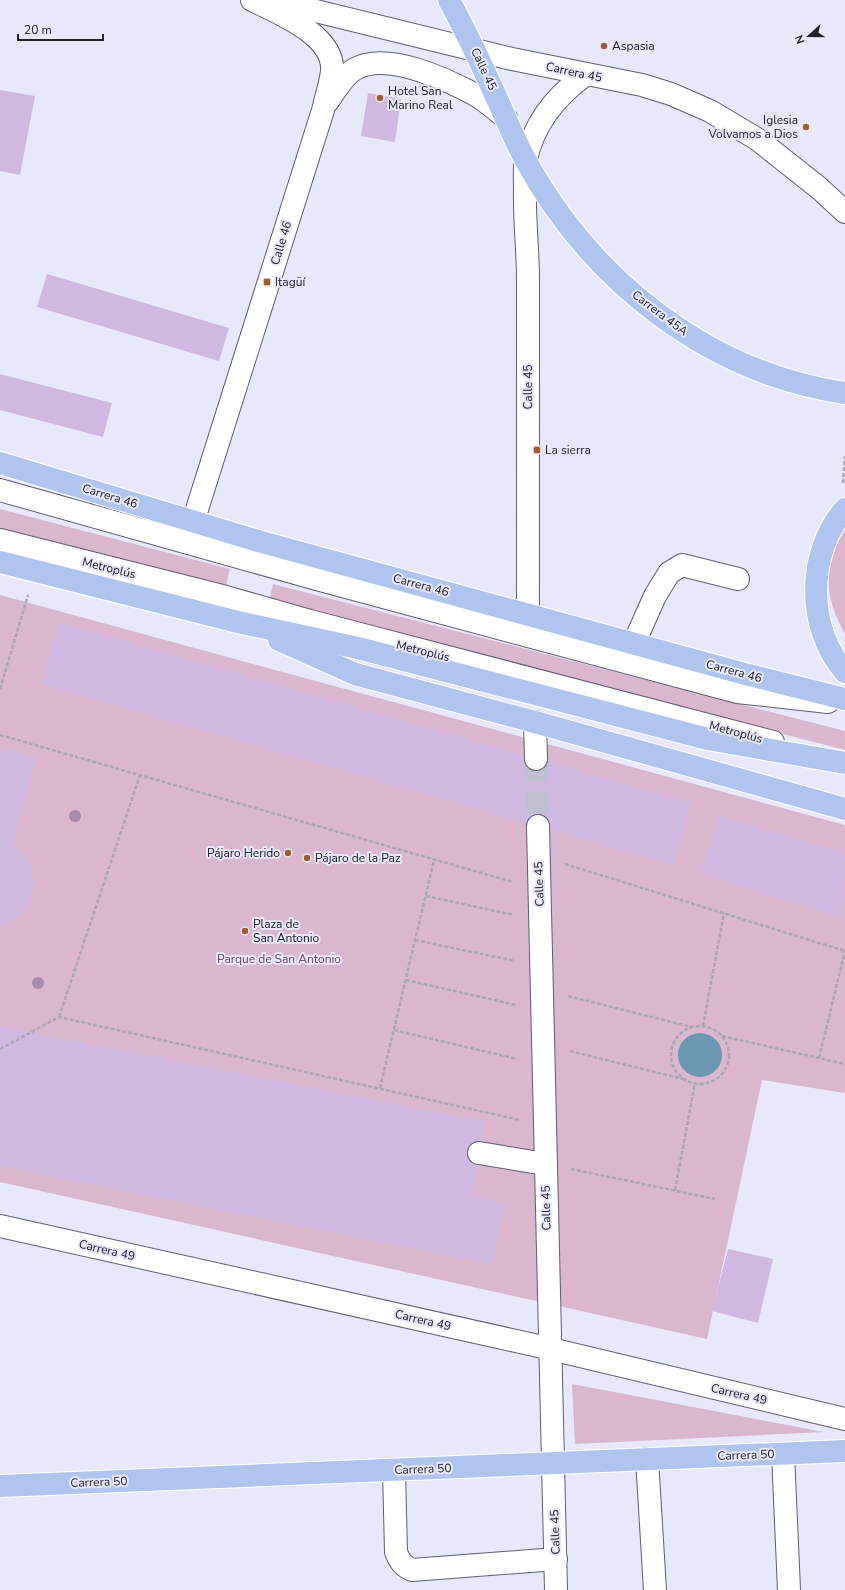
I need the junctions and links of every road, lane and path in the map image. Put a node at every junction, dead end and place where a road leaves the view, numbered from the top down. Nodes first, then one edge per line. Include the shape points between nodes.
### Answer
1 (252, 0) edge
2 (271, 0) edge
3 (449, 0) edge
4 (475, 49) junction
5 (585, 75) junction
6 (324, 107) junction
7 (506, 118) junction
8 (526, 161) junction
9 (841, 201) edge
10 (845, 393) edge
11 (0, 463) edge
12 (0, 490) edge
13 (845, 509) edge
14 (193, 522) junction
15 (0, 540) edge
16 (0, 562) edge
17 (738, 579) dead end
18 (28, 592) dead end
19 (528, 614) junction
20 (238, 622) junction
21 (634, 643) junction
22 (845, 672) edge
23 (0, 689) edge
24 (845, 699) edge
25 (845, 704) edge
26 (535, 722) junction
27 (0, 735) edge
28 (536, 759) tunnel mouth
29 (845, 763) edge
30 (140, 775) junction
31 (845, 809) edge
32 (538, 826) tunnel mouth
33 (538, 856) junction
34 (434, 860) junction
35 (506, 880) dead end
36 (426, 896) junction
37 (724, 913) junction
38 (515, 915) dead end
39 (415, 940) junction
40 (845, 951) edge
41 (513, 961) dead end
42 (406, 980) junction
43 (542, 990) junction
44 (511, 1004) dead end
45 (59, 1017) junction
46 (703, 1026) junction
47 (692, 1027) junction
48 (394, 1030) junction
49 (722, 1036) junction
50 (542, 1044) junction
51 (0, 1049) edge
52 (510, 1057) dead end
53 (819, 1058) junction
54 (845, 1064) edge
55 (684, 1079) junction
56 (695, 1083) junction
57 (380, 1088) junction
58 (518, 1120) dead end
59 (479, 1153) dead end
60 (546, 1164) junction
61 (675, 1190) junction
62 (715, 1198) dead end
63 (0, 1226) edge
64 (550, 1349) junction
65 (845, 1419) edge
66 (845, 1451) edge
67 (782, 1454) junction
68 (647, 1459) junction
69 (553, 1463) junction
70 (394, 1470) junction
71 (0, 1486) edge
72 (556, 1559) junction
73 (556, 1590) edge
74 (655, 1590) edge
75 (789, 1590) edge

1 - 6 street, Calle 46 via 300,24 316,37 328,52 332,69
2 - 4 street, Carrera 45
3 - 4 main road, Calle 45
4 - 5 street, Carrera 45
4 - 7 main road, Calle 45
5 - 8 street, Calle 45 via 568,88 540,123
5 - 9 street, Carrera 45 via 642,85 710,111 757,139
6 - 7 street via 354,69 370,63 386,63 413,69 453,84 488,103
6 - 14 street, Calle 46
7 - 8 main road, Calle 45
8 - 10 main road, Carrera 45A via 563,220 588,250 615,279 652,309 698,342 738,362 820,389
8 - 19 street, Calle 45 via 524,212 528,276
11 - 14 main road, Carrera 46
12 - 25 street via 320,580 737,692
13 - 22 main road via 828,534 820,556 816,604 830,650
14 - 19 main road, Carrera 46
15 - 29 street, Metroplús via 226,597 310,622 711,725
16 - 20 main road
17 - 21 street via 682,565 675,569 669,573 655,596
18 - 23 path
19 - 21 main road, Carrera 46
20 - 26 main road via 355,674
20 - 29 main road via 358,648 708,739
21 - 24 main road, Carrera 46
26 - 28 street
26 - 31 main road
27 - 30 path
30 - 34 path
30 - 45 path
32 - 33 street, Calle 45
33 - 37 path
33 - 43 street, Calle 45
34 - 35 path
34 - 36 path
36 - 38 path
36 - 39 path
37 - 40 path
37 - 46 path
39 - 41 path
39 - 42 path
40 - 53 path
42 - 44 path
42 - 48 path
43 - 47 path
43 - 50 street, Calle 45
45 - 51 path
45 - 57 path
46 - 47 path
46 - 49 path via 717,1031
47 - 55 path via 677,1037 672,1050 673,1064
48 - 52 path
48 - 57 path
49 - 53 path
49 - 56 path via 729,1054 727,1065 714,1080
50 - 55 path
50 - 60 street, Calle 45
53 - 54 path
55 - 56 path
56 - 61 path
57 - 58 path
59 - 60 street
60 - 61 path
60 - 64 street, Calle 45
61 - 62 path
63 - 64 street, Carrera 49
64 - 65 street, Carrera 49
64 - 69 street, Calle 45
66 - 67 main road, Carrera 50
67 - 68 main road, Carrera 50
67 - 75 street
68 - 69 main road, Carrera 50
68 - 74 street
69 - 70 main road, Carrera 50
69 - 72 street, Calle 45
70 - 71 main road, Carrera 50
70 - 72 street via 396,1552 399,1561 405,1567 412,1570
72 - 73 street, Calle 45

